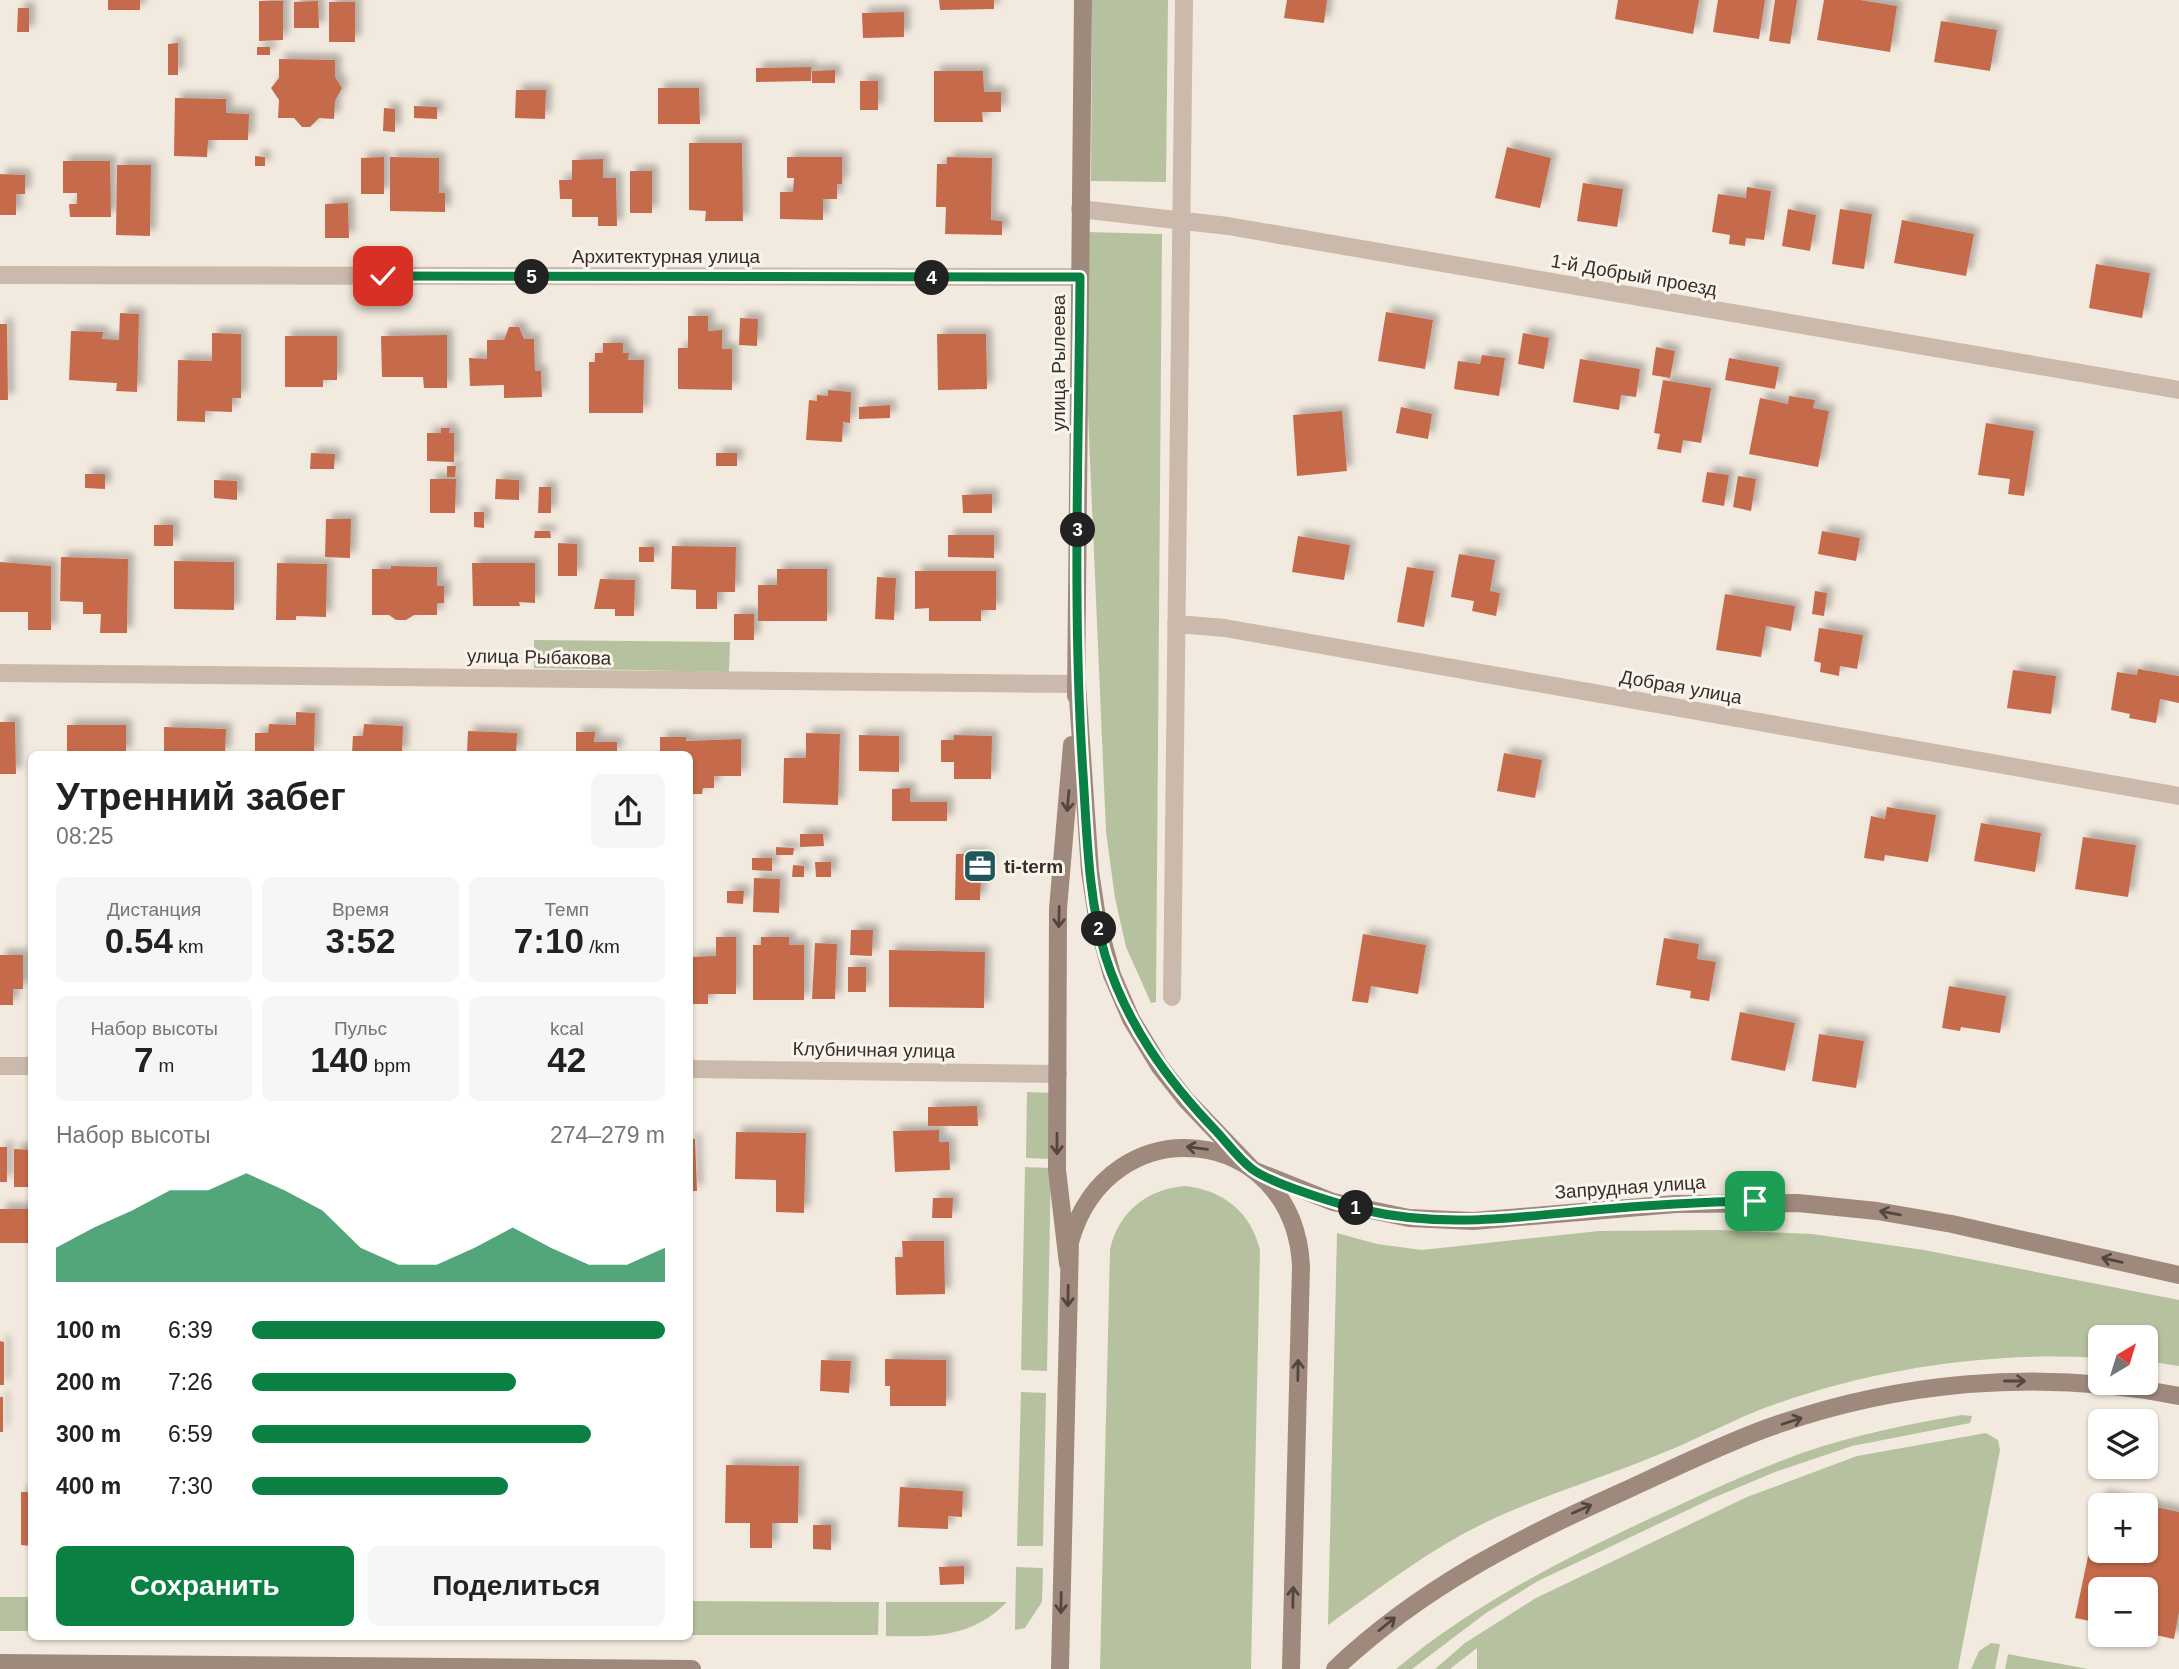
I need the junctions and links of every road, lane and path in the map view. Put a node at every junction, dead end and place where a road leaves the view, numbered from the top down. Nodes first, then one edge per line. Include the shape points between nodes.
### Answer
1 (1083, 0) edge
2 (1184, 0) edge
3 (1080, 209) junction
4 (1181, 219) junction
5 (0, 275) edge
6 (1080, 277) junction
7 (2179, 390) edge
8 (1176, 624) junction
9 (0, 673) edge
10 (1077, 684) junction
11 (2179, 796) edge
12 (1172, 997) dead end
13 (0, 1066) edge
14 (28, 1066) edge
15 (693, 1069) edge
16 (1058, 1074) junction
17 (1253, 1170) junction
18 (1068, 1264) junction
19 (2179, 1275) edge
20 (2179, 1396) edge
21 (0, 1663) edge
22 (692, 1669) edge
23 (1060, 1669) edge
24 (1291, 1669) edge
25 (1335, 1669) edge

1 - 3 main road, улица Рылеева
2 - 4 street
3 - 4 street, 1-й Добрый проезд
3 - 6 main road, улица Рылеева
4 - 7 street, 1-й Добрый проезд
4 - 8 street
5 - 6 street, Архитектурная улица
6 - 10 main road, улица Рылеева
8 - 11 street, Добрая улица via 1225,628
8 - 12 street
9 - 10 street, улица Рыбакова
10 -> 16 main road, улица Рылеева via 1058,909
10 - 17 main road, улица Рылеева via 1090,871 1098,924 1118,990 1153,1057 1186,1100
13 - 14 street
15 - 16 street, Клубничная улица
16 -> 18 main road, улица Рылеева via 1057,1170
17 -> 18 main road, Запрудная улица via 1231,1157 1197,1148 1163,1149 1130,1161 1102,1181 1082,1209
19 -> 17 main road, Запрудная улица via 1952,1224 1798,1203 1676,1204 1484,1220 1409,1218 1333,1202
24 -> 17 main road, улица Рылеева via 1300,1251 1283,1202
18 -> 23 main road
25 -> 20 main road via 1420,1599 1508,1544 1725,1445 1804,1416 1885,1396 2011,1380 2127,1387
21 - 22 main road

